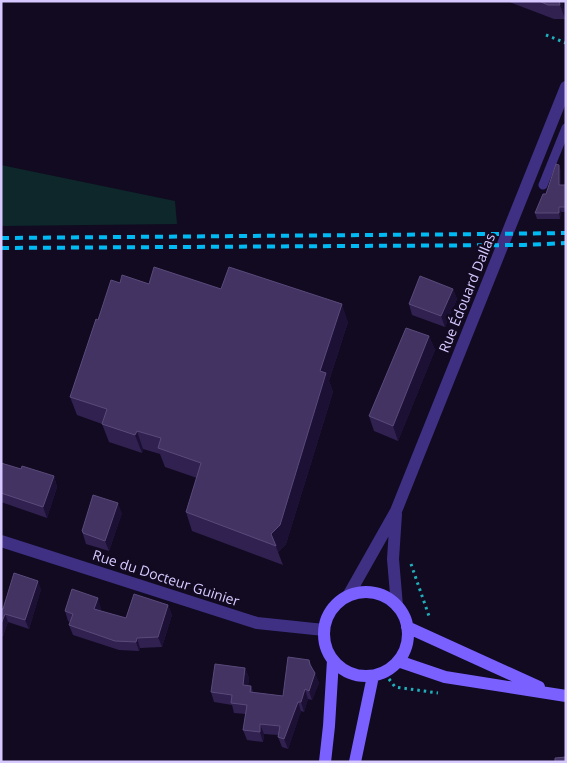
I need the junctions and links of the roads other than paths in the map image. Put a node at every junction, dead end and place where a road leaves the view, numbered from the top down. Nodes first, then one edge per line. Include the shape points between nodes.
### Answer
1 (566, 87) edge
2 (566, 128) edge
3 (543, 185) dead end
4 (396, 511) junction
5 (1, 541) edge
6 (348, 596) junction
7 (397, 606) junction
8 (407, 627) junction
9 (324, 630) junction
10 (332, 660) junction
11 (398, 661) junction
12 (373, 676) junction
13 (552, 693) junction
14 (566, 696) edge
15 (325, 762) edge
16 (354, 762) edge

1 - 4 street, Rue Édouard Dallas
2 - 3 lane
4 - 6 street, Rue Édouard Dallas
4 - 7 street, Rue Édouard Dallas via 393,559
5 - 9 street, Rue du Docteur Guinier via 257,623
6 - 7 main road via 374,593
6 - 9 main road via 336,604
7 - 8 main road
8 - 11 main road via 407,639
8 - 13 main road
9 - 10 main road via 327,651
10 - 12 main road via 350,674
10 - 15 main road
11 - 12 main road
11 - 13 main road via 445,677
12 - 16 main road
13 - 14 main road

